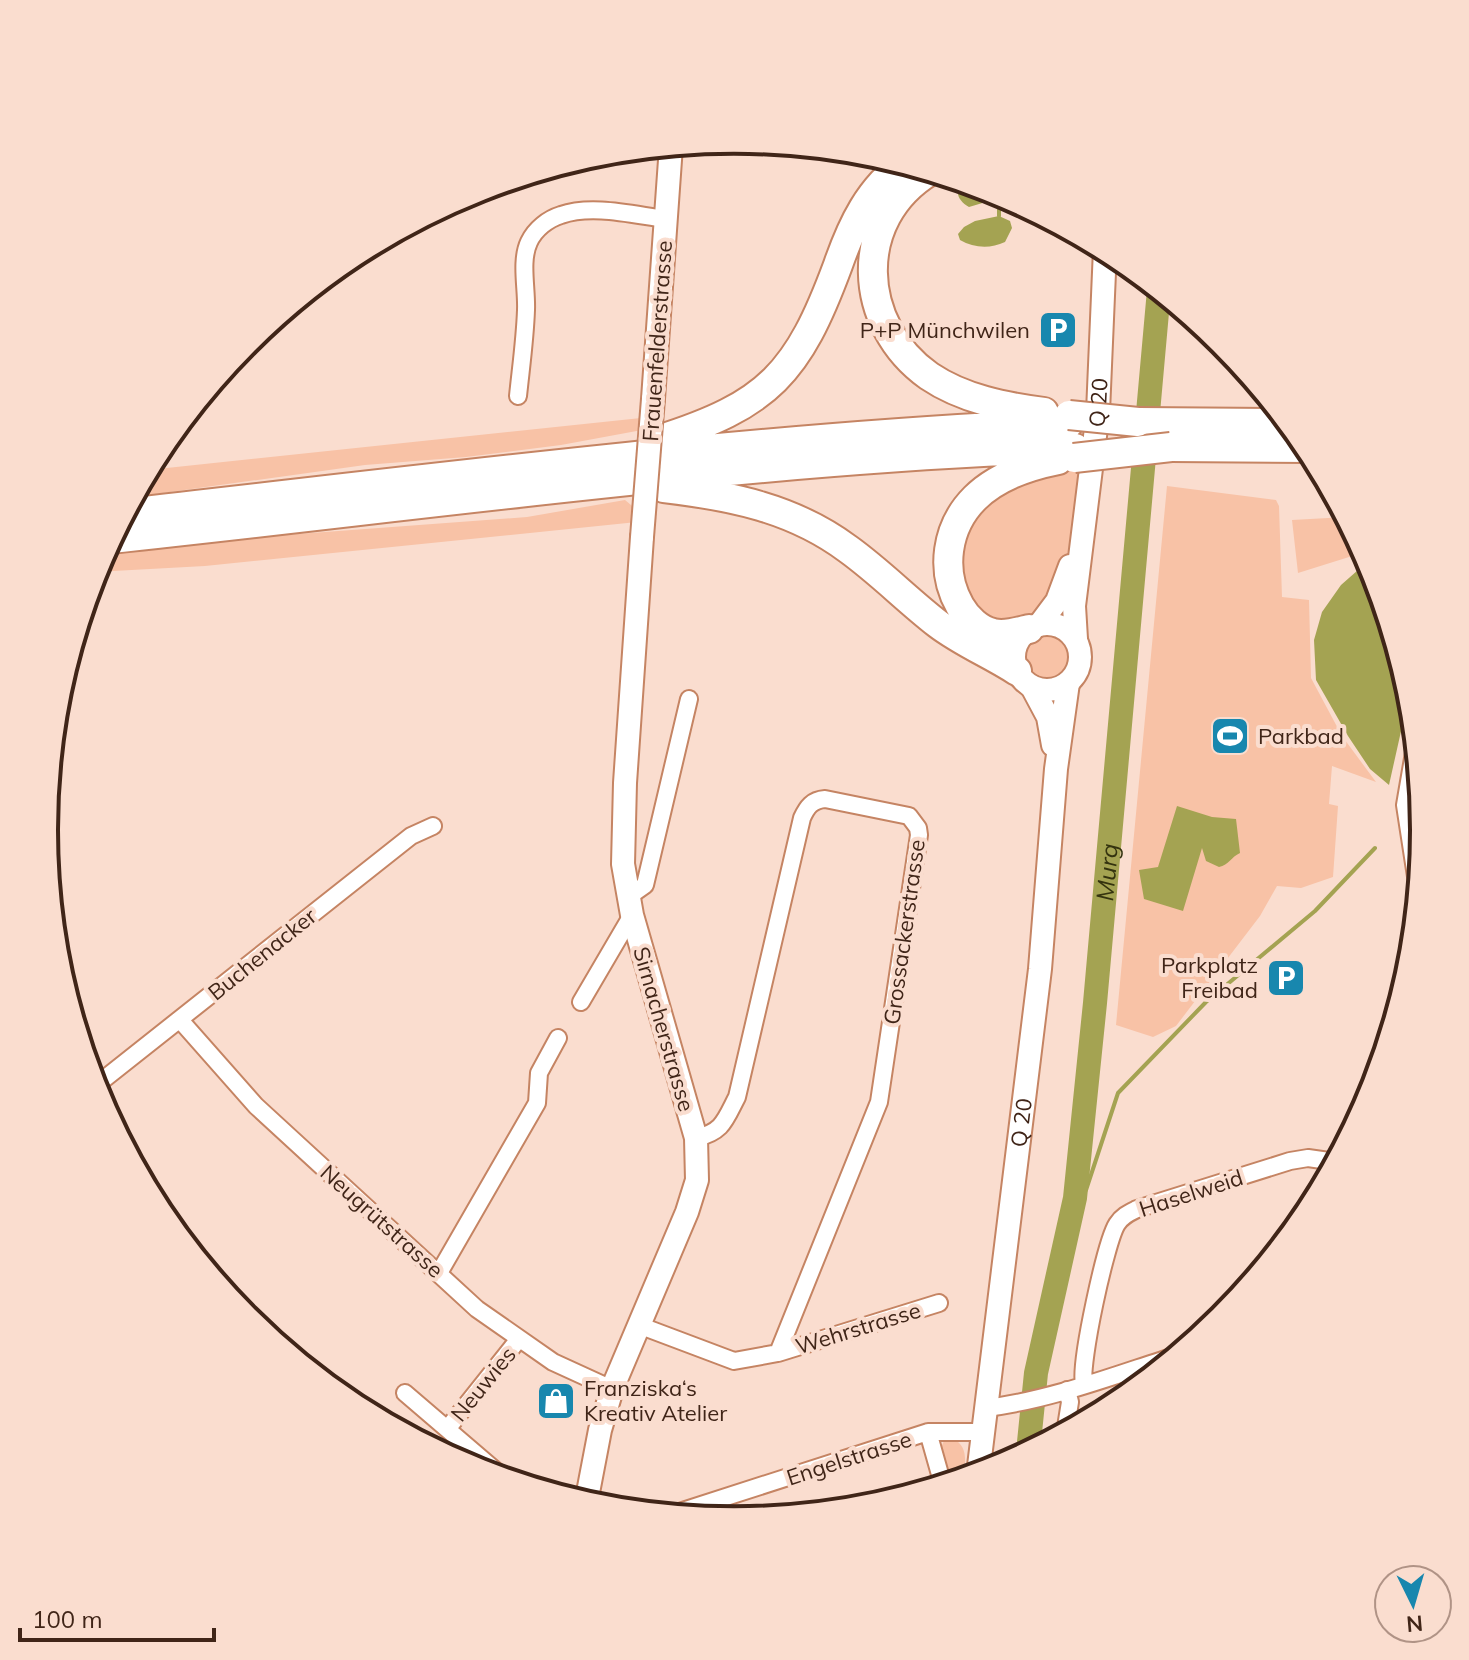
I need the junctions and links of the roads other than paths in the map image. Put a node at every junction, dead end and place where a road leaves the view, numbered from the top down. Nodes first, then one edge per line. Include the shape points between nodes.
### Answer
1 (670, 157) edge
2 (894, 173) edge
3 (920, 180) edge
4 (666, 219) junction
5 (1101, 262) edge
6 (1104, 264) edge
7 (1103, 272) junction
8 (518, 396) dead end
9 (1276, 424) edge
10 (1172, 434) junction
11 (1072, 436) junction
12 (1291, 446) edge
13 (608, 470) junction
14 (138, 512) edge
15 (1082, 531) junction
16 (125, 537) edge
17 (642, 537) joint
18 (1034, 627) junction
19 (1076, 639) junction
20 (1024, 679) junction
21 (1068, 683) junction
22 (689, 699) dead end
23 (1056, 769) junction
24 (1409, 780) edge
25 (433, 826) dead end
26 (1411, 844) edge
27 (630, 906) junction
28 (581, 1002) dead end
29 (180, 1020) junction
30 (558, 1038) dead end
31 (105, 1078) edge
32 (696, 1138) junction
33 (1324, 1160) edge
34 (439, 1273) junction
35 (939, 1303) dead end
36 (641, 1326) junction
37 (518, 1340) junction
38 (778, 1353) junction
39 (1150, 1364) edge
40 (1084, 1384) junction
41 (612, 1389) junction
42 (1067, 1390) junction
43 (405, 1393) dead end
44 (986, 1408) junction
45 (1067, 1419) edge
46 (448, 1428) junction
47 (928, 1432) junction
48 (983, 1432) junction
49 (480, 1457) edge
50 (980, 1460) edge
51 (940, 1474) edge
52 (588, 1490) edge
53 (700, 1505) edge

1 - 4 main road, Frauenfelderstrasse
2 - 13 highway via 860,211 814,324 769,386 721,418
3 - 11 highway via 898,199 875,246 874,293 890,336 912,363 950,388
4 - 8 street via 584,211 562,214 533,235 525,258
4 - 17 main road, Frauenfelderstrasse, bridge
5 - 7 main road, Q 20
6 - 7 main road, Q 20
7 - 15 main road, Q 20 via 1098,412
9 - 10 highway
10 - 11 highway, bridge
10 - 11 highway, bridge via 1138,422
10 - 12 highway
11 - 13 highway via 866,459
11 - 18 highway via 995,483 967,507 951,538 949,575 966,615 994,633
13 - 14 highway
13 - 16 highway
13 - 20 highway via 758,504 800,520 851,551 950,633
15 - 18 main road, Q 20 via 1057,601
15 - 19 main road, Q 20 via 1073,614
17 - 27 main road, Sirnacherstrasse via 623,834
18 - 19 main road via 1060,627
18 - 20 main road, Q 20 via 1015,647
19 - 21 main road, Q 20 via 1080,665
20 - 21 main road via 1052,690
20 - 23 main road, Q 20 via 1048,717
21 - 23 main road, Q 20
22 - 27 street via 645,885
23 - 44 main road, Q 20 via 1040,969
24 - 26 street via 1405,805
25 - 29 street, Buchenacker via 411,836
27 - 28 street
27 - 32 main road, Sirnacherstrasse
29 - 31 street, Buchenacker
29 - 34 street, Neugrütstrasse via 256,1106
30 - 34 street via 539,1073 537,1103
32 - 36 main road, Sirnacherstrasse via 694,1196
32 - 38 street, Grossackerstrasse via 723,1125 737,1097 807,807 825,799 909,816 919,835 882,1092
33 - 40 street, Haselweid via 1290,1161 1123,1216 1115,1227 1090,1327
34 - 37 street, Neugrütstrasse
35 - 38 street, Wehrstrasse
36 - 38 street via 734,1361
36 - 41 main road, Sirnacherstrasse
37 - 41 street, Neugrütstrasse
37 - 46 street, Neuwies
39 - 40 street
40 - 42 street
41 - 52 main road, Sirnacherstrasse
42 - 44 street
42 - 45 street
43 - 46 street, Neuwies
44 - 48 main road, Q 20
46 - 49 street, Neuwies
47 - 48 street, Engelstrasse
47 - 51 street
47 - 53 street, Engelstrasse
48 - 50 main road, Q 20

